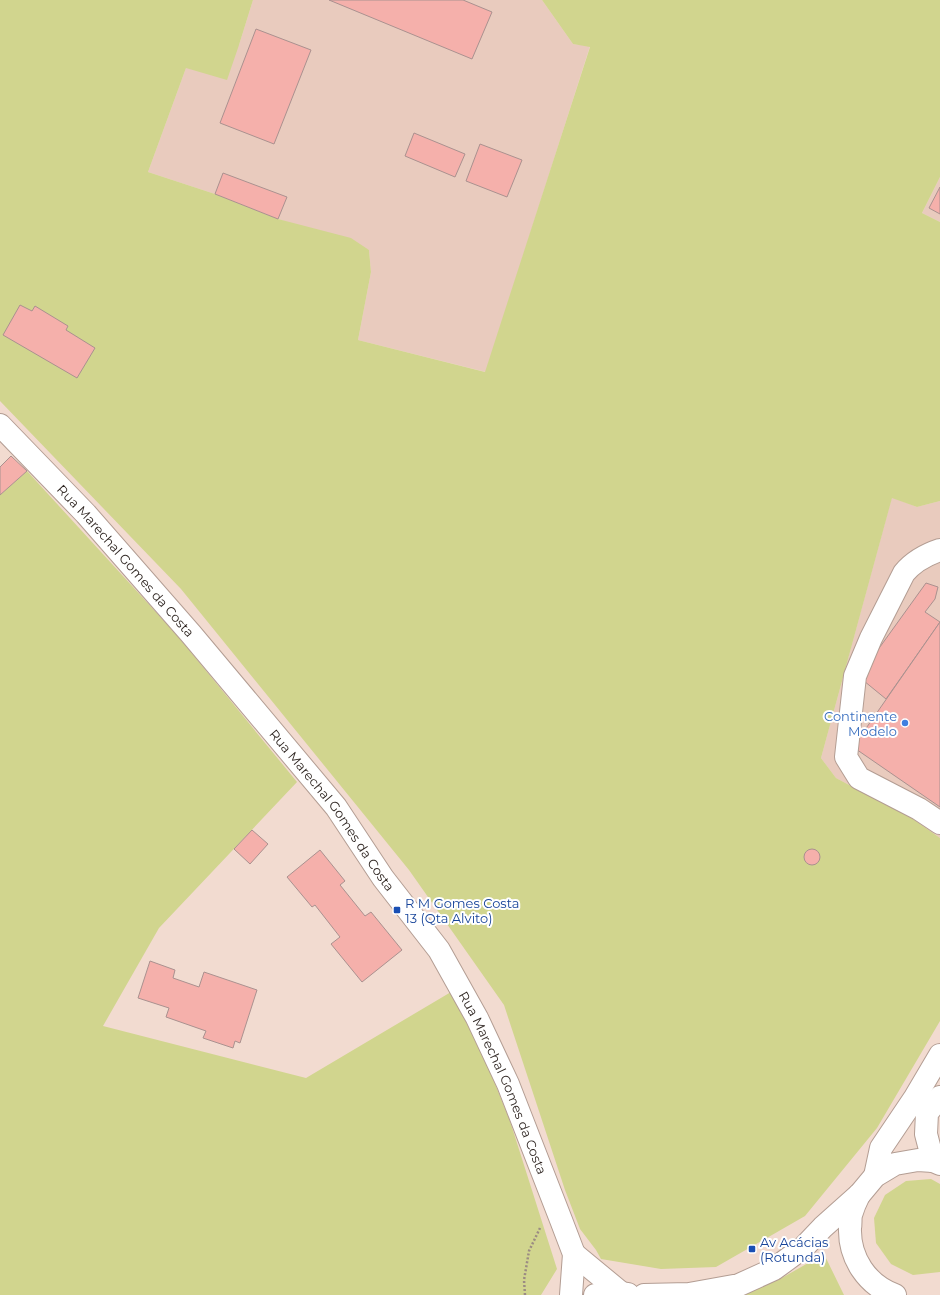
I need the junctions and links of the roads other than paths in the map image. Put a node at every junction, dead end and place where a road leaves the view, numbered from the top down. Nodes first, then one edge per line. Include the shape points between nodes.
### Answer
1 (0, 424) edge
2 (940, 550) edge
3 (940, 823) edge
4 (940, 1055) edge
5 (940, 1097) edge
6 (936, 1162) edge
7 (876, 1176) junction
8 (860, 1194) junction
9 (574, 1254) junction
10 (627, 1294) edge
11 (571, 1295) edge
12 (595, 1295) edge
13 (644, 1295) edge
14 (895, 1295) edge

1 - 9 main road, Rua Marechal Gomes da Costa via 86,514 316,783 336,807 383,878 439,950 477,1018 508,1084
2 - 3 main road via 927,554 904,573 871,638 855,676 846,757 859,778
4 - 7 main road via 882,1148
5 - 6 main road via 927,1113 926,1134
6 - 7 main road via 918,1160 895,1164
7 - 8 main road
8 - 13 main road via 822,1227 804,1247 760,1276 739,1285 690,1294
8 - 14 main road via 851,1216 850,1239 856,1260 869,1278 886,1292
9 - 10 main road, Rua Marechal Gomes da Costa
9 - 11 main road, Rua Marechal Gomes da Costa
10 - 12 main road

